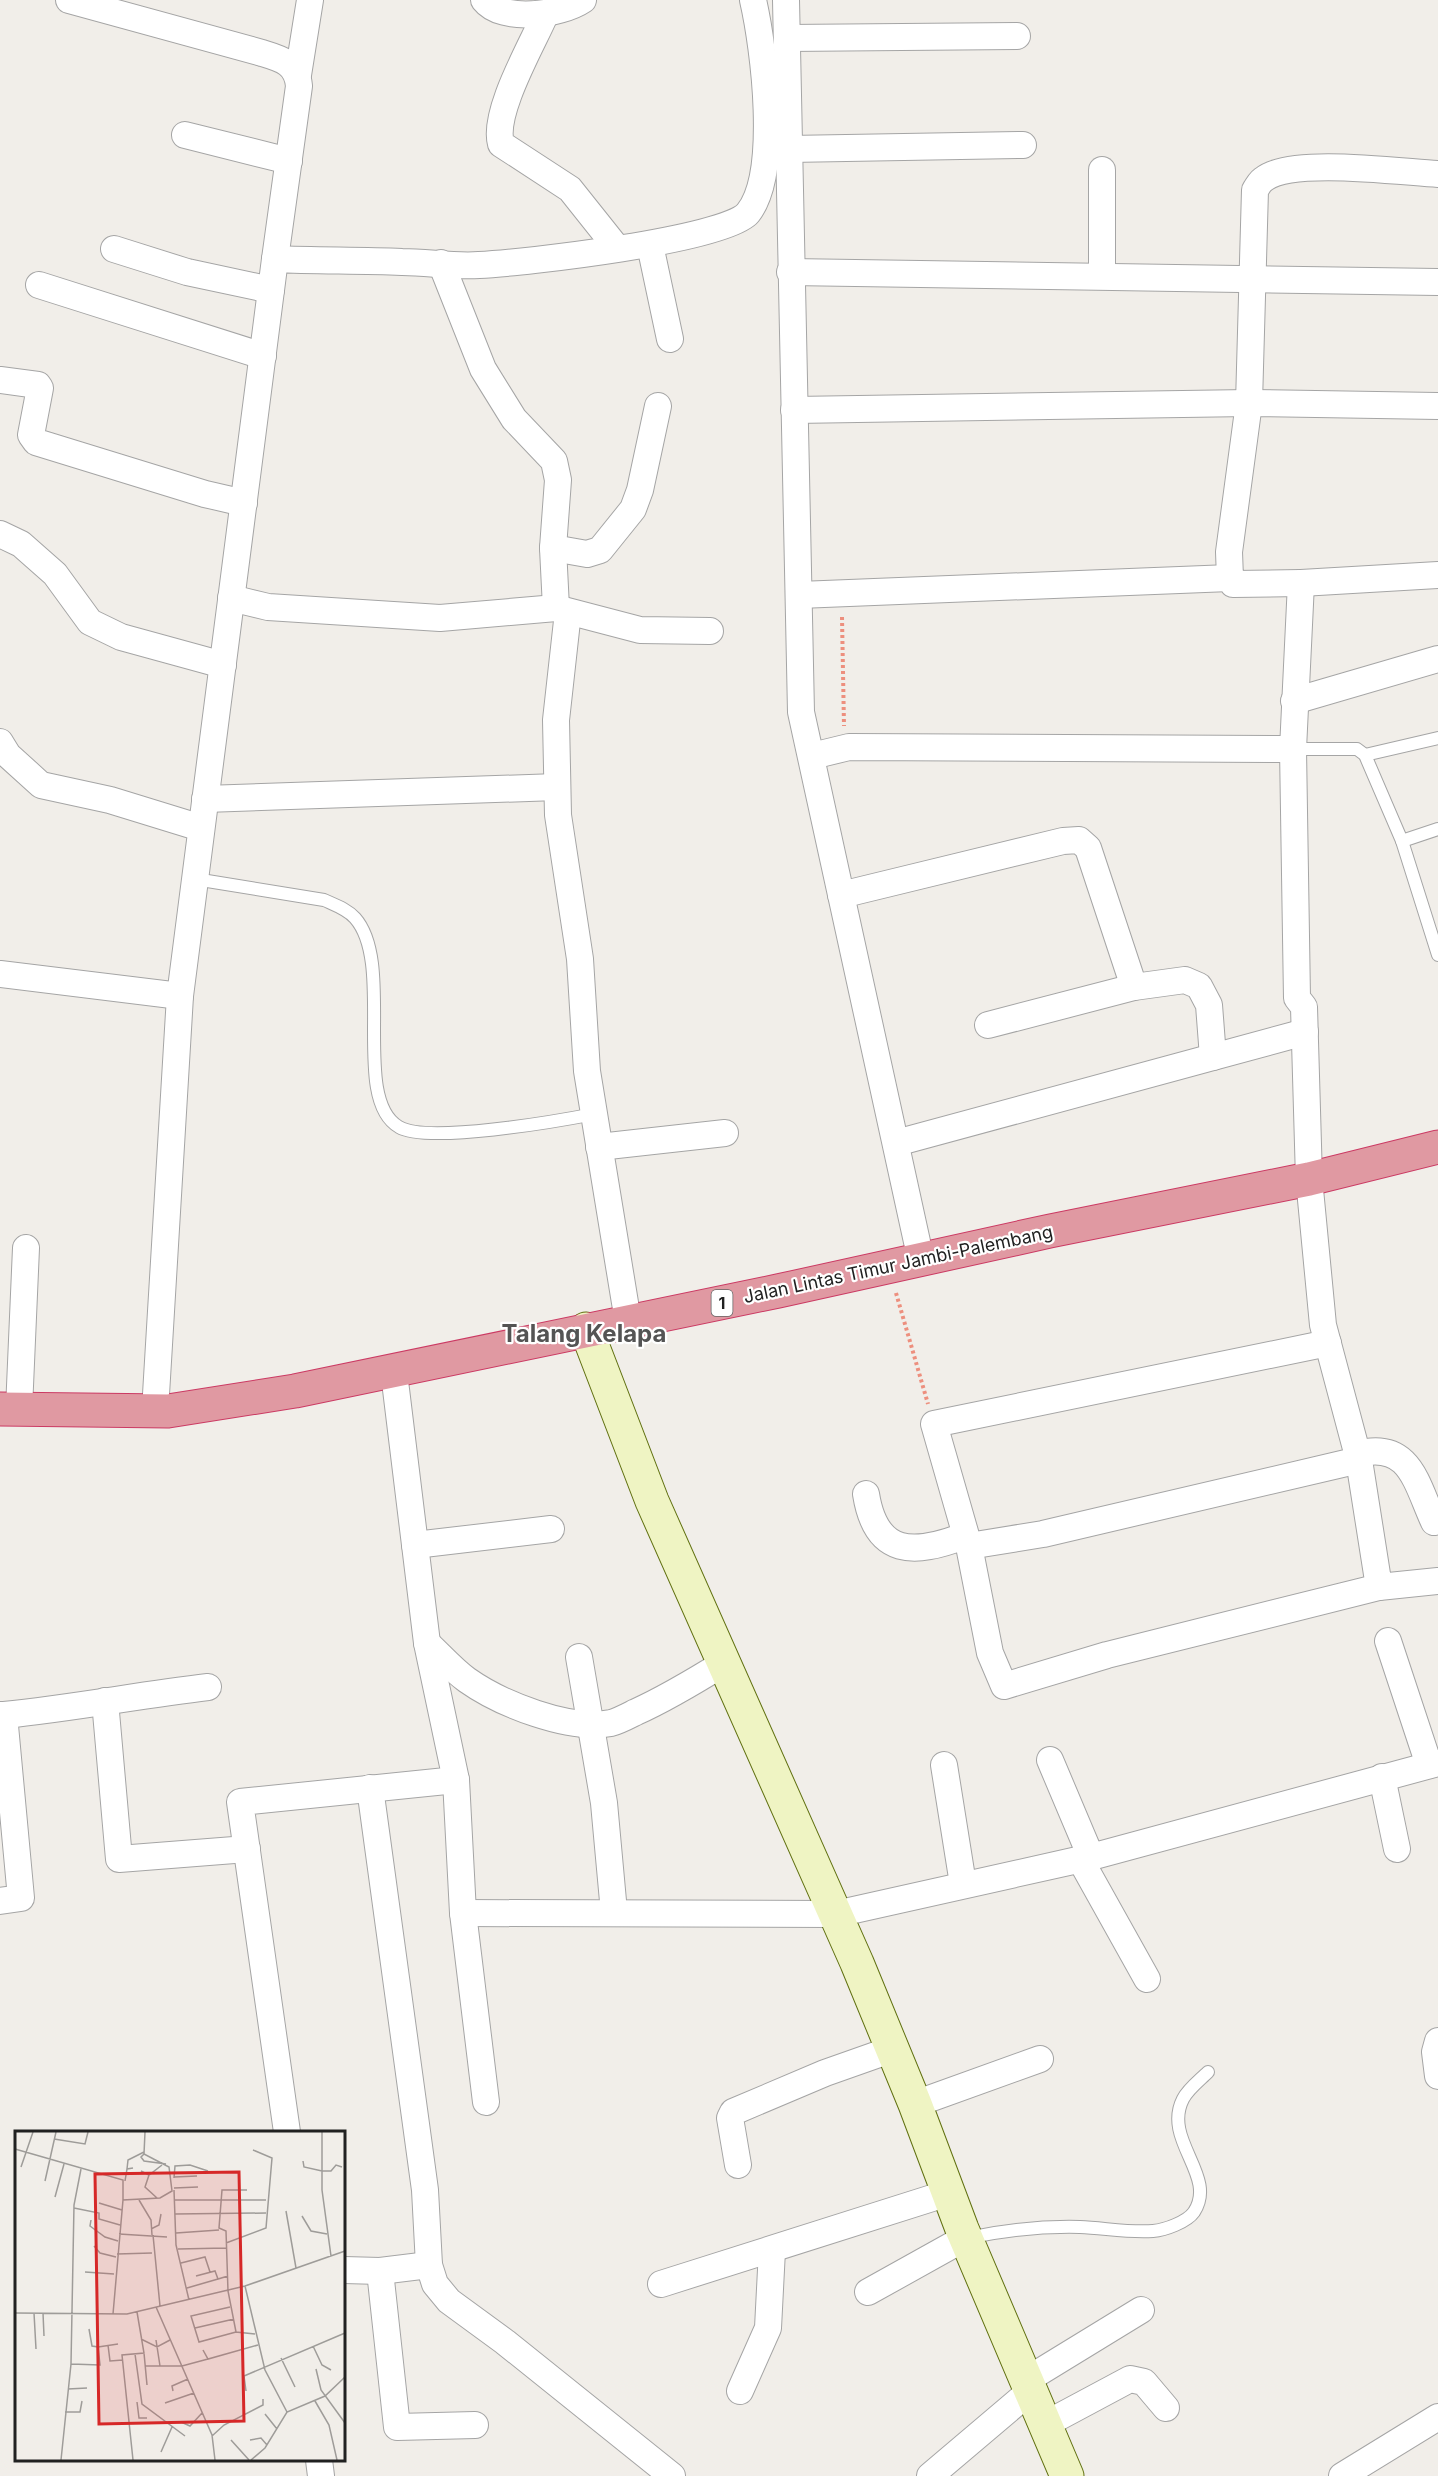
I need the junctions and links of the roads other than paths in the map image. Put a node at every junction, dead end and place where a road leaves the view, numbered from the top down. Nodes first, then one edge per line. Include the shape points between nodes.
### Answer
1 (69, 0) edge
2 (310, 0) edge
3 (484, 0) edge
4 (583, 0) edge
5 (753, 0) edge
6 (786, 0) edge
7 (545, 15) junction
8 (1017, 36) dead end
9 (787, 38) junction
10 (298, 75) junction
11 (185, 135) dead end
12 (1023, 144) dead end
13 (789, 150) junction
14 (289, 161) junction
15 (1102, 170) dead end
16 (1438, 174) edge
17 (650, 245) junction
18 (617, 248) junction
19 (114, 249) dead end
20 (275, 260) junction
21 (441, 263) junction
22 (790, 272) junction
23 (1102, 275) junction
24 (1251, 278) junction
25 (1438, 282) edge
26 (39, 285) dead end
27 (271, 290) junction
28 (670, 339) dead end
29 (263, 356) junction
30 (0, 380) edge
31 (1249, 403) junction
32 (658, 406) dead end
33 (1438, 406) edge
34 (794, 410) junction
35 (244, 503) junction
36 (0, 534) edge
37 (554, 548) junction
38 (1438, 574) edge
39 (1230, 578) junction
40 (1301, 583) junction
41 (800, 595) junction
42 (231, 598) junction
43 (562, 610) junction
44 (710, 631) dead end
45 (1438, 659) edge
46 (223, 665) junction
47 (1294, 701) junction
48 (1438, 738) edge
49 (0, 742) edge
50 (1293, 749) junction
51 (1365, 755) junction
52 (812, 756) junction
53 (556, 786) junction
54 (205, 799) junction
55 (201, 828) junction
56 (1438, 829) edge
57 (1402, 841) junction
58 (195, 879) junction
59 (841, 895) junction
60 (1434, 929) edge
61 (1438, 955) edge
62 (0, 974) edge
63 (1134, 987) junction
64 (180, 996) junction
65 (988, 1025) dead end
66 (1305, 1032) junction
67 (1213, 1057) junction
68 (594, 1114) junction
69 (725, 1133) dead end
70 (896, 1143) junction
71 (599, 1147) junction
72 (1438, 1148) edge
73 (1310, 1179) junction
74 (26, 1248) dead end
75 (921, 1260) junction
76 (628, 1322) junction
77 (586, 1329) junction
78 (1328, 1343) junction
79 (394, 1372) junction
80 (10, 1409) edge
81 (154, 1411) junction
82 (1358, 1457) junction
83 (866, 1494) dead end
84 (1434, 1522) dead end
85 (550, 1529) dead end
86 (967, 1541) junction
87 (415, 1545) junction
88 (1438, 1581) edge
89 (1379, 1587) junction
90 (1388, 1641) dead end
91 (427, 1642) junction
92 (579, 1658) dead end
93 (724, 1663) junction
94 (208, 1687) dead end
95 (105, 1701) junction
96 (2, 1715) edge
97 (590, 1724) junction
98 (1050, 1760) dead end
99 (1433, 1764) edge
100 (944, 1765) dead end
101 (1382, 1777) junction
102 (456, 1780) junction
103 (370, 1788) junction
104 (247, 1849) junction
105 (1396, 1849) dead end
106 (1086, 1858) junction
107 (963, 1884) junction
108 (0, 1901) edge
109 (463, 1912) junction
110 (614, 1912) junction
111 (836, 1914) junction
112 (1147, 1979) dead end
113 (1438, 2040) edge
114 (893, 2049) junction
115 (1040, 2059) dead end
116 (1208, 2072) dead end
117 (1438, 2076) edge
118 (486, 2102) dead end
119 (915, 2104) junction
120 (287, 2131) edge
121 (738, 2165) dead end
122 (948, 2193) junction
123 (965, 2238) junction
124 (772, 2250) junction
125 (429, 2265) junction
126 (345, 2271) edge
127 (380, 2271) junction
128 (661, 2284) dead end
129 (868, 2292) dead end
130 (1141, 2310) dead end
131 (1027, 2386) junction
132 (740, 2391) dead end
133 (1166, 2408) dead end
134 (1438, 2417) edge
135 (475, 2425) dead end
136 (1044, 2425) junction
137 (319, 2461) edge
138 (321, 2476) edge
139 (672, 2476) edge
140 (930, 2476) edge
141 (1067, 2476) edge
142 (1342, 2476) edge

1 - 10 street via 262,52 284,60
2 - 10 street
3 - 7 street via 510,13
4 - 7 street
5 - 17 street via 763,42 766,119 764,177 759,198 747,215 732,224
6 - 9 street
7 - 18 street via 505,106 501,144 570,189
8 - 9 street
9 - 13 street
10 - 14 street
11 - 14 street
12 - 13 street
13 - 22 street
14 - 20 street
15 - 23 street
16 - 24 street via 1318,167 1283,171 1263,179 1255,190
17 - 18 street
17 - 28 street
18 - 21 street via 478,266
19 - 27 street via 187,272
20 - 21 street
20 - 27 street
21 - 37 street via 483,369 514,419 554,461 558,480
22 - 23 street
22 - 34 street
23 - 24 street
24 - 25 street
24 - 31 street
26 - 29 street
27 - 29 street
29 - 35 street
30 - 35 street via 40,388 31,435 36,442
31 - 33 street
31 - 34 street
31 - 39 street via 1231,518
32 - 37 street via 633,509 600,550 586,554
34 - 41 street
35 - 42 street
36 - 46 street via 21,544 55,574 90,622 121,637
37 - 43 street
38 - 40 street
39 - 40 street via 1237,585
39 - 41 street
40 - 47 street
41 - 52 street via 801,712
42 - 43 street via 268,607 440,618
42 - 46 street
43 - 44 street via 640,630
43 - 53 street via 567,644 557,702
45 - 47 street
46 - 54 street
47 - 50 street
48 - 51 lane
49 - 55 street via 8,755 41,785 110,800
50 - 51 lane via 1357,749
50 - 52 street via 849,747
50 - 66 street via 1297,998 1304,1007
51 - 57 lane
52 - 59 street
53 - 54 street
53 - 68 street via 580,959 587,1071
54 - 55 street
55 - 58 street
56 - 57 lane
57 - 60 lane
58 - 64 street
58 - 68 lane via 324,900 355,918 368,942 373,966 375,1064 383,1111 400,1128 474,1130
59 - 63 street via 1079,840 1088,848
59 - 70 street
60 - 61 lane
62 - 64 street
63 - 65 street
63 - 67 street via 1185,980 1199,986 1209,1005
64 - 81 street
66 - 67 street
66 - 73 street
67 - 70 street
68 - 71 street
69 - 71 street
70 - 75 street
71 - 76 street
72 - 73 highway, Jalan Lintas Timur Jambi-Palembang / 1
73 - 75 highway, Jalan Lintas Timur Jambi-Palembang / 1
73 - 78 street
74 - 80 street
75 - 76 highway, Jalan Lintas Timur Jambi-Palembang / 1
76 - 77 highway, Jalan Lintas Timur Jambi-Palembang / 1
77 - 79 highway, Jalan Lintas Timur Jambi-Palembang / 1
77 - 93 street via 652,1501
78 - 82 street
78 - 86 street via 934,1424
79 - 81 highway, Jalan Lintas Timur Jambi-Palembang / 1
79 - 87 street
80 - 81 highway, Jalan Lintas Timur Jambi-Palembang / 1
82 - 84 street via 1382,1450 1398,1455 1408,1466
82 - 86 street via 1043,1534
82 - 89 street
83 - 86 street via 873,1525 891,1542 917,1550
85 - 87 street
86 - 89 street via 990,1653 1004,1686 1107,1655
87 - 91 street
88 - 89 street
90 - 99 street
91 - 97 street via 467,1680 510,1704
91 - 102 street
92 - 97 street
93 - 97 street via 637,1712 612,1723
93 - 111 street
94 - 95 street
95 - 96 street
95 - 104 street via 119,1859
96 - 108 street via 21,1898
97 - 110 street via 604,1803
98 - 106 street
99 - 101 street
100 - 107 street
101 - 105 street
101 - 106 street
102 - 103 street
102 - 109 street
103 - 104 street via 240,1802
103 - 125 street via 425,2190
104 - 120 street
106 - 107 street
106 - 112 street
107 - 111 street
109 - 110 street
109 - 118 street
110 - 111 street
111 - 114 street
113 - 117 street
114 - 119 street
114 - 121 street via 733,2112 730,2118
115 - 119 street
116 - 123 lane via 1184,2097 1179,2109 1177,2123 1196,2170 1200,2193 1194,2212 1182,2222 1154,2231 1013,2228
119 - 122 street
122 - 123 street
122 - 124 street
123 - 129 street
123 - 131 street
124 - 128 street
124 - 132 street via 768,2328
125 - 127 street
125 - 139 street via 435,2284 449,2301
126 - 127 street
127 - 135 street via 397,2427
130 - 131 street
131 - 136 street
131 - 140 street
133 - 136 street via 1144,2382 1130,2379
134 - 142 street
136 - 141 street
137 - 138 street

